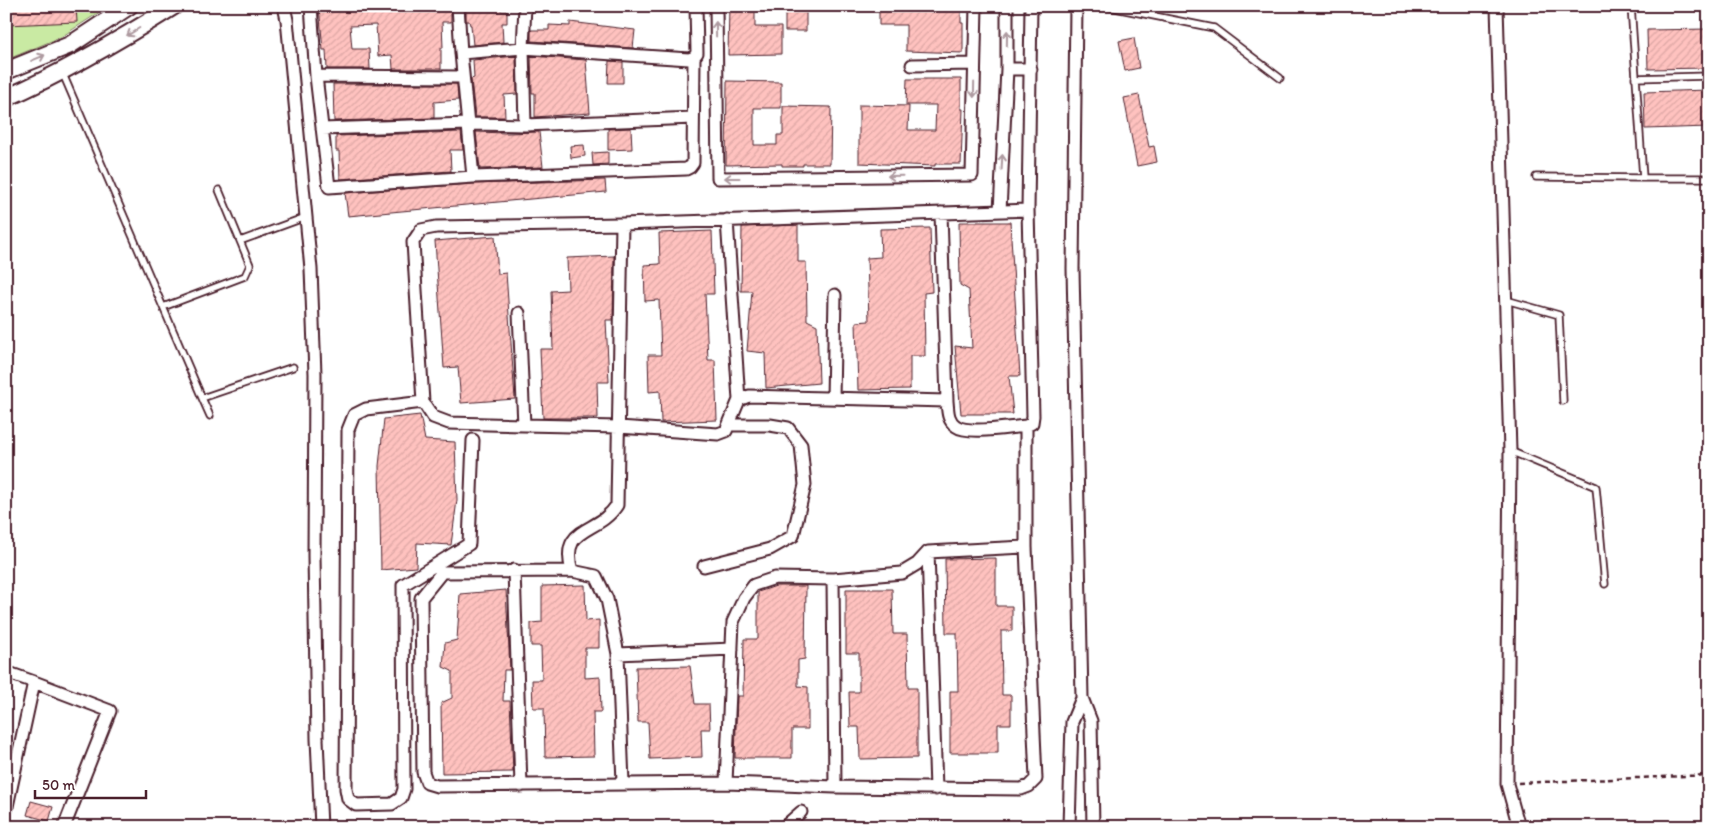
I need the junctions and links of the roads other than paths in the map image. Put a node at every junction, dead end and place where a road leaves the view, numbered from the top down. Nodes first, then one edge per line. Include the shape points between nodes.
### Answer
1 (129, 6) edge
2 (174, 6) edge
3 (284, 6) edge
4 (311, 6) edge
5 (458, 6) edge
6 (525, 6) edge
7 (696, 6) edge
8 (716, 6) edge
9 (976, 6) edge
10 (1007, 6) edge
11 (1031, 6) edge
12 (1076, 6) edge
13 (1105, 6) edge
14 (1497, 6) edge
15 (1631, 6) edge
16 (523, 48) junction
17 (461, 53) junction
18 (694, 57) junction
19 (974, 64) junction
20 (912, 65) dead end
21 (1007, 69) junction
22 (1031, 69) junction
23 (6, 72) edge
24 (62, 72) junction
25 (316, 76) junction
26 (463, 76) junction
27 (1709, 76) edge
28 (1280, 78) dead end
29 (1635, 78) junction
30 (6, 98) edge
31 (693, 118) junction
32 (468, 124) junction
33 (525, 125) junction
34 (322, 129) junction
35 (473, 177) junction
36 (1536, 177) dead end
37 (1642, 178) junction
38 (1709, 178) edge
39 (219, 190) dead end
40 (1000, 210) junction
41 (1028, 210) junction
42 (941, 213) junction
43 (306, 217) junction
44 (727, 220) junction
45 (622, 224) junction
46 (240, 241) junction
47 (835, 295) dead end
48 (1506, 300) junction
49 (163, 306) junction
50 (519, 313) dead end
51 (293, 367) dead end
52 (202, 398) junction
53 (833, 398) junction
54 (739, 400) junction
55 (947, 401) junction
56 (1563, 401) dead end
57 (424, 402) junction
58 (210, 416) dead end
59 (524, 425) junction
60 (729, 425) junction
61 (1026, 426) junction
62 (620, 427) junction
63 (473, 440) dead end
64 (1510, 451) junction
65 (1026, 547) junction
66 (928, 552) junction
67 (704, 566) dead end
68 (514, 570) junction
69 (572, 570) junction
70 (833, 578) junction
71 (1605, 584) dead end
72 (732, 649) junction
73 (618, 654) junction
74 (6, 672) edge
75 (34, 682) junction
76 (1082, 698) junction
77 (623, 783) junction
78 (726, 783) junction
79 (521, 786) junction
80 (835, 787) junction
81 (936, 789) junction
82 (6, 810) edge
83 (801, 812) dead end
84 (64, 827) edge
85 (321, 827) edge
86 (784, 827) edge
87 (1069, 827) edge
88 (1093, 827) edge
89 (1519, 827) edge

23 -> 1 street via 70,45
2 -> 24 street
3 - 43 street
4 - 25 street
5 - 17 street
6 - 16 street
7 - 18 street via 697,53
19 -> 8 street via 972,175 718,178
9 - 19 street
21 -> 10 street
11 - 22 street
12 - 76 street via 1073,269
13 - 28 lane via 1214,28
14 - 48 street
15 - 29 lane
16 - 17 street
16 - 18 street via 682,60
16 - 33 street
17 - 26 street
18 - 31 street
19 - 20 street
21 - 22 street
40 -> 21 street
22 - 41 street
24 - 30 street
24 - 49 lane
25 - 26 street
25 - 34 street
26 - 32 street
27 - 29 lane
29 - 37 lane
31 - 33 street
31 - 35 street via 693,163 686,169
32 - 33 street
32 - 34 street
32 - 35 street
34 - 35 street via 330,187
36 - 37 lane
37 - 38 lane
39 - 46 lane
40 - 41 street
40 - 42 street
41 - 61 street via 1033,416 1032,423
42 - 44 street
42 - 55 street
43 - 46 lane
43 - 85 street via 315,374 316,665
44 - 45 street
44 - 54 street
45 - 57 street via 436,227 421,230 413,242
45 - 62 street
46 - 49 lane via 250,265 245,276
47 - 53 street
48 - 56 lane via 1559,315
48 - 64 street
49 - 52 lane
50 - 59 street
51 - 52 lane
52 - 58 lane
53 - 54 street via 749,396
53 - 55 street
54 - 60 street
55 - 61 street via 949,417 956,426 969,430
57 - 59 street via 433,416 449,423
57 - 63 street via 366,409 354,415 348,430 346,789 348,799 356,805 392,804 401,798 404,789 404,585 469,544
59 - 62 street
60 - 62 street via 726,431 718,434
60 - 67 street via 788,428 800,444 805,485 792,536 770,549
61 - 65 street
62 - 69 street via 617,506 612,514 579,534 570,544 568,558
64 - 71 lane via 1596,488
64 - 89 street via 1507,784
65 - 66 street
65 - 81 street via 1036,779 1021,789
66 - 70 street via 902,573
66 - 81 street
68 - 69 street
68 - 79 street
68 - 79 street via 442,572 421,598 423,772 427,782 437,786
69 - 73 street via 596,576 607,599
70 - 72 street via 775,578 754,584 733,622
70 - 80 street
72 - 73 street
72 - 78 street
73 - 77 street
74 - 75 street
75 - 82 street
75 - 84 street via 110,711
76 - 87 street via 1072,722
76 - 88 street via 1091,721
77 - 78 street
77 - 79 street
78 - 80 street
80 - 81 street
83 - 86 street

